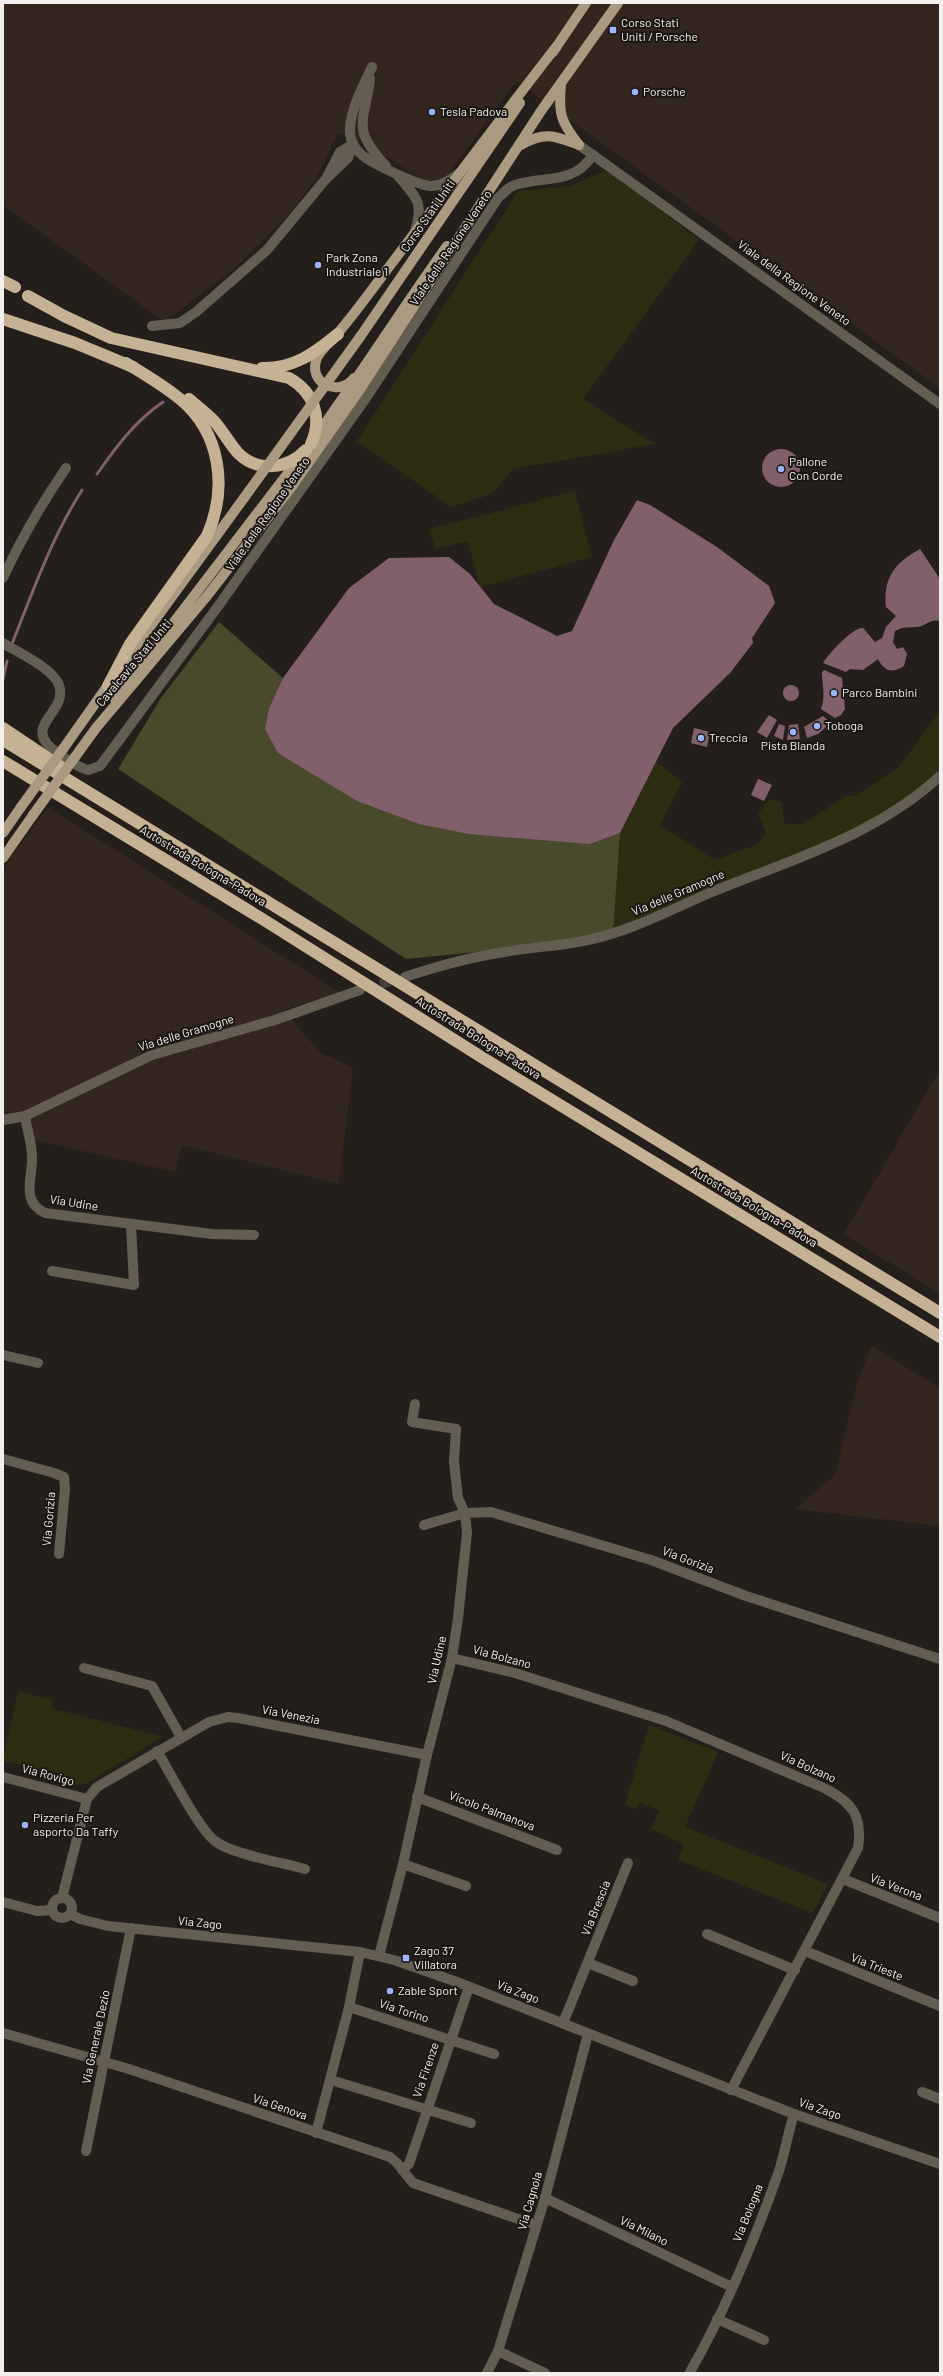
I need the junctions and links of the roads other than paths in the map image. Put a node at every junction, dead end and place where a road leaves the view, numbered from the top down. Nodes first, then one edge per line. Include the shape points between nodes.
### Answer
1 (586, 3) edge
2 (618, 3) edge
3 (556, 47) junction
4 (562, 82) junction
5 (541, 112) junction
6 (364, 139) junction
7 (353, 144) junction
8 (579, 145) junction
9 (520, 146) junction
10 (594, 155) junction
11 (393, 171) junction
12 (460, 173) junction
13 (414, 233) junction
14 (3, 281) edge
15 (15, 287) dead end
16 (28, 296) dead end
17 (396, 317) junction
18 (3, 319) edge
19 (152, 326) dead end
20 (338, 334) junction
21 (126, 363) junction
22 (227, 366) junction
23 (940, 404) edge
24 (309, 447) junction
25 (66, 468) dead end
26 (244, 498) joint
27 (3, 578) edge
28 (3, 643) edge
29 (108, 686) junction
30 (3, 728) edge
31 (96, 728) junction
32 (3, 740) edge
33 (3, 760) edge
34 (940, 776) edge
35 (152, 831) junction
36 (3, 832) edge
37 (3, 858) edge
38 (405, 977) tunnel mouth
39 (360, 990) tunnel mouth
40 (25, 1116) junction
41 (3, 1120) edge
42 (131, 1225) junction
43 (254, 1235) dead end
44 (52, 1271) dead end
45 (940, 1313) edge
46 (940, 1337) edge
47 (3, 1355) edge
48 (38, 1363) dead end
49 (415, 1404) dead end
50 (3, 1459) edge
51 (465, 1513) junction
52 (424, 1525) dead end
53 (59, 1554) dead end
54 (452, 1658) junction
55 (940, 1659) edge
56 (84, 1668) dead end
57 (181, 1737) junction
58 (158, 1751) junction
59 (427, 1755) junction
60 (3, 1777) edge
61 (417, 1797) junction
62 (87, 1799) junction
63 (557, 1850) dead end
64 (628, 1863) dead end
65 (403, 1864) junction
66 (305, 1868) dead end
67 (843, 1879) junction
68 (466, 1886) dead end
69 (62, 1898) junction
70 (3, 1902) edge
71 (52, 1910) junction
72 (70, 1914) junction
73 (940, 1918) edge
74 (131, 1928) junction
75 (707, 1934) dead end
76 (805, 1951) junction
77 (360, 1952) junction
78 (379, 1956) junction
79 (588, 1963) junction
80 (795, 1970) junction
81 (633, 1981) dead end
82 (469, 1987) junction
83 (940, 2006) edge
84 (349, 2007) junction
85 (563, 2023) junction
86 (3, 2033) edge
87 (588, 2034) junction
88 (450, 2040) junction
89 (494, 2054) dead end
90 (104, 2061) junction
91 (331, 2080) junction
92 (731, 2090) junction
93 (922, 2092) dead end
94 (940, 2099) edge
95 (426, 2110) junction
96 (794, 2114) junction
97 (471, 2123) dead end
98 (316, 2133) junction
99 (86, 2151) dead end
100 (940, 2164) edge
101 (402, 2170) junction
102 (545, 2198) junction
103 (536, 2225) junction
104 (732, 2287) junction
105 (717, 2319) junction
106 (764, 2340) dead end
107 (498, 2351) junction
108 (690, 2372) dead end
109 (487, 2373) edge
110 (545, 2373) edge

1 - 3 main road, Corso Stati Uniti
2 - 4 main road
3 - 12 main road
3 - 26 main road, Corso Stati Uniti, bridge via 471,178
4 - 5 main road
4 - 8 main road via 559,105 561,115 565,127
5 - 9 main road
5 - 17 main road
6 - 7 street
6 - 7 street via 363,118 372,67 360,92 352,120 350,132
6 - 11 street
7 - 11 street via 367,158
7 - 19 street via 348,158 325,180 267,250 180,323
8 - 9 main road via 547,135 532,138
8 - 10 street, Viale della Regione Veneto
9 - 31 main road, Cavalcavia Stati Uniti via 361,388 290,489 207,596
10 - 23 street, Viale della Regione Veneto
10 - 28 street, Viale della Regione Veneto via 581,170 561,178 514,185 498,198 366,398 219,605 100,766 88,770 80,768 49,747 42,738 42,729 57,703 59,684 48,671
11 - 12 street via 422,185 432,186 442,184
11 - 13 street via 420,205
12 - 13 main road
13 - 20 main road
14 - 15 highway
16 - 22 highway via 111,338
17 - 20 main road via 353,379 345,386 334,388 319,379 315,368 318,356
17 - 24 main road via 360,375
18 - 21 highway
20 - 22 highway via 309,356 280,367
21 - 24 highway via 164,382 186,397 214,421 238,453 255,464 270,467 284,465 296,460
21 - 29 highway via 180,399 203,424 216,456 220,489 207,536 130,644
22 - 24 highway via 281,376 302,387 312,400 316,412 316,429
24 - 31 main road via 123,686
25 - 27 street via 23,536
26 - 29 main road, Cavalcavia Stati Uniti
29 - 36 main road, Cavalcavia Stati Uniti, bridge
30 - 35 highway
31 - 37 main road, Cavalcavia Stati Uniti, bridge
32 - 35 highway, Autostrada Bologna-Padova
33 - 46 highway, Autostrada Bologna-Padova via 483,1058
34 - 38 street, Via delle Gramogne via 918,794 855,833 820,850 614,934 453,961
35 - 45 highway, Autostrada Bologna-Padova
39 - 40 street, Via delle Gramogne via 275,1020 152,1055
40 - 41 street, Via delle Gramogne
40 - 42 street, Via Udine via 32,1156 29,1196 35,1207 45,1213
42 - 43 street, Via Udine via 156,1225 212,1234
42 - 44 street via 134,1285
47 - 48 street
49 - 51 street, Via Udine via 412,1422 456,1429 454,1462 458,1498
50 - 53 street, Via Gorizia via 64,1477
51 - 52 street, Via Gorizia
51 - 54 street, Via Udine via 465,1561
51 - 55 street, Via Gorizia via 490,1512 644,1557 746,1596
54 - 59 street, Via Udine
54 - 67 street, Via Bolzano via 515,1673 666,1721 838,1795 850,1806 857,1818 860,1835 858,1848
56 - 57 street via 152,1686
57 - 58 street, Via Venezia
57 - 59 street, Via Venezia via 209,1722 228,1717
58 - 62 street, Via Venezia via 97,1787
58 - 66 street via 203,1827 215,1841 229,1848
59 - 61 street, Via Udine
60 - 62 street, Via Rovigo
61 - 63 street, Vicolo Palmanova
61 - 65 street, Via Udine
62 - 69 street, Via Venezia
64 - 79 street, Via Brescia
65 - 68 street
65 - 78 street, Via Udine
67 - 73 street, Via Verona
67 - 76 street, Via Bolzano
69 - 71 street via 56,1900
69 - 72 street via 68,1900 71,1905
70 - 71 street, Via Zago via 37,1910
71 - 72 street, Via Zago via 60,1918
72 - 74 street, Via Zago via 97,1924
74 - 77 street, Via Zago
74 - 90 street, Via Generale Dezio
75 - 80 street
76 - 80 street, Via Bolzano
76 - 83 street, Via Trieste
77 - 78 street, Via Zago
77 - 84 street
78 - 82 street, Via Zago
79 - 81 street
79 - 85 street, Via Brescia
80 - 92 street, Via Bolzano
82 - 85 street, Via Zago
82 - 88 street, Via Firenze
84 - 88 street, Via Torino
84 - 91 street
85 - 87 street, Via Zago
86 - 90 street, Via Genova
87 - 92 street, Via Zago
87 - 102 street, Via Cagnola
88 - 89 street, Via Firenze
88 - 95 street, Via Firenze
90 - 98 street, Via Genova
90 - 99 street, Via Generale Dezio
91 - 95 street
91 - 98 street
92 - 96 street, Via Zago
93 - 94 street
95 - 97 street, Via Firenze
95 - 101 street, Via Firenze via 409,2164
96 - 100 street, Via Zago
96 - 104 street, Via Bologna via 779,2169
98 - 101 street, Via Genova via 390,2157
101 - 103 street, Via Genova via 413,2183
102 - 103 street, Via Cagnola
102 - 104 street, Via Milano
103 - 107 street, Via Cagnola
104 - 105 street, Via Bologna
105 - 106 street
105 - 108 street, Via Bologna
107 - 109 street, Via Cagnola
107 - 110 street

